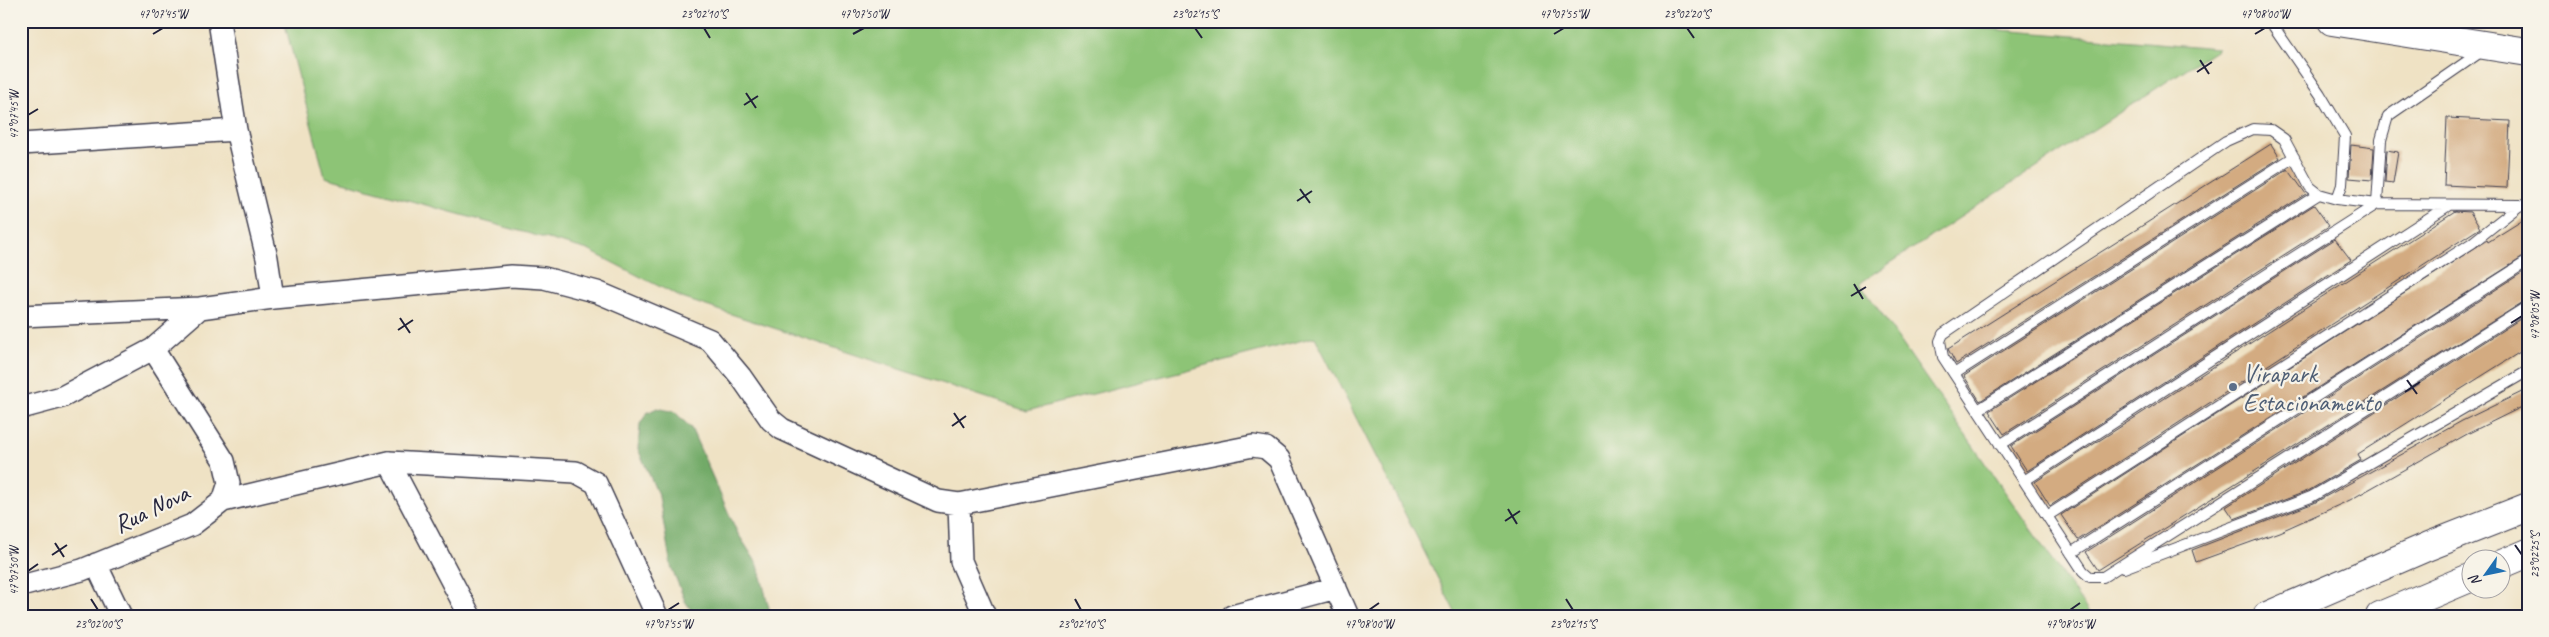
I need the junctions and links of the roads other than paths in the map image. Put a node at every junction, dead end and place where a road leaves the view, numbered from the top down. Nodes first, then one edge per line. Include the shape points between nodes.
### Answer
1 (219, 21) edge
2 (2270, 21) edge
3 (2332, 21) edge
4 (2489, 46) junction
5 (2528, 52) edge
6 (236, 130) junction
7 (21, 144) edge
8 (2294, 157) junction
9 (2319, 194) junction
10 (2337, 199) junction
11 (2378, 204) junction
12 (2449, 205) junction
13 (2524, 206) edge
14 (2528, 261) edge
15 (273, 298) junction
16 (2528, 306) edge
17 (200, 308) junction
18 (21, 316) edge
19 (153, 349) junction
20 (2528, 372) edge
21 (1954, 374) junction
22 (21, 408) edge
23 (1978, 410) junction
24 (2000, 445) junction
25 (389, 462) junction
26 (2024, 481) junction
27 (2528, 490) edge
28 (223, 501) junction
29 (959, 504) junction
30 (2528, 507) edge
31 (2047, 516) junction
32 (2429, 546) junction
33 (2071, 553) junction
34 (2528, 553) edge
35 (2512, 560) edge
36 (96, 564) junction
37 (2103, 577) junction
38 (2462, 581) edge
39 (21, 586) edge
40 (1336, 588) junction
41 (121, 616) edge
42 (470, 616) edge
43 (657, 616) edge
44 (985, 616) edge
45 (1232, 616) edge
46 (1348, 616) edge
47 (2267, 616) edge
48 (2380, 616) edge

1 - 6 street
2 - 10 lane via 2345,136 2342,185
3 - 4 main road
4 - 5 main road
4 - 11 lane via 2388,116 2380,140
6 - 7 street
6 - 15 street via 267,258
8 - 9 lane via 2310,187
8 - 21 lane
8 - 21 lane via 2284,139 2271,130 2253,129 2226,141 1943,334 1940,341 1942,357
9 - 10 lane
9 - 23 lane
10 - 11 lane
11 - 12 lane
11 - 24 lane
12 - 13 lane
12 - 26 lane
13 - 31 lane via 2472,243
14 - 33 lane
15 - 17 street
15 - 29 street via 511,276 544,278 597,292 710,340 742,377 771,420 782,429 938,500
16 - 37 lane
17 - 18 street
17 - 19 street
19 - 22 street via 62,397
19 - 28 street, Rua Nova via 224,461 229,483
20 - 37 lane via 2311,497
21 - 23 lane
23 - 24 lane
24 - 26 lane
25 - 28 street
25 - 42 street
25 - 43 street via 576,472 596,484
26 - 31 lane
27 - 32 main road
28 - 36 street, Rua Nova via 192,525
29 - 40 street via 1253,446 1266,448 1279,459
29 - 44 street via 961,562
30 - 32 main road
31 - 33 lane
32 - 47 main road
33 - 37 lane via 2090,577
34 - 35 main road
36 - 39 street, Rua Nova
36 - 41 street
38 - 48 main road
40 - 45 street
40 - 46 street

